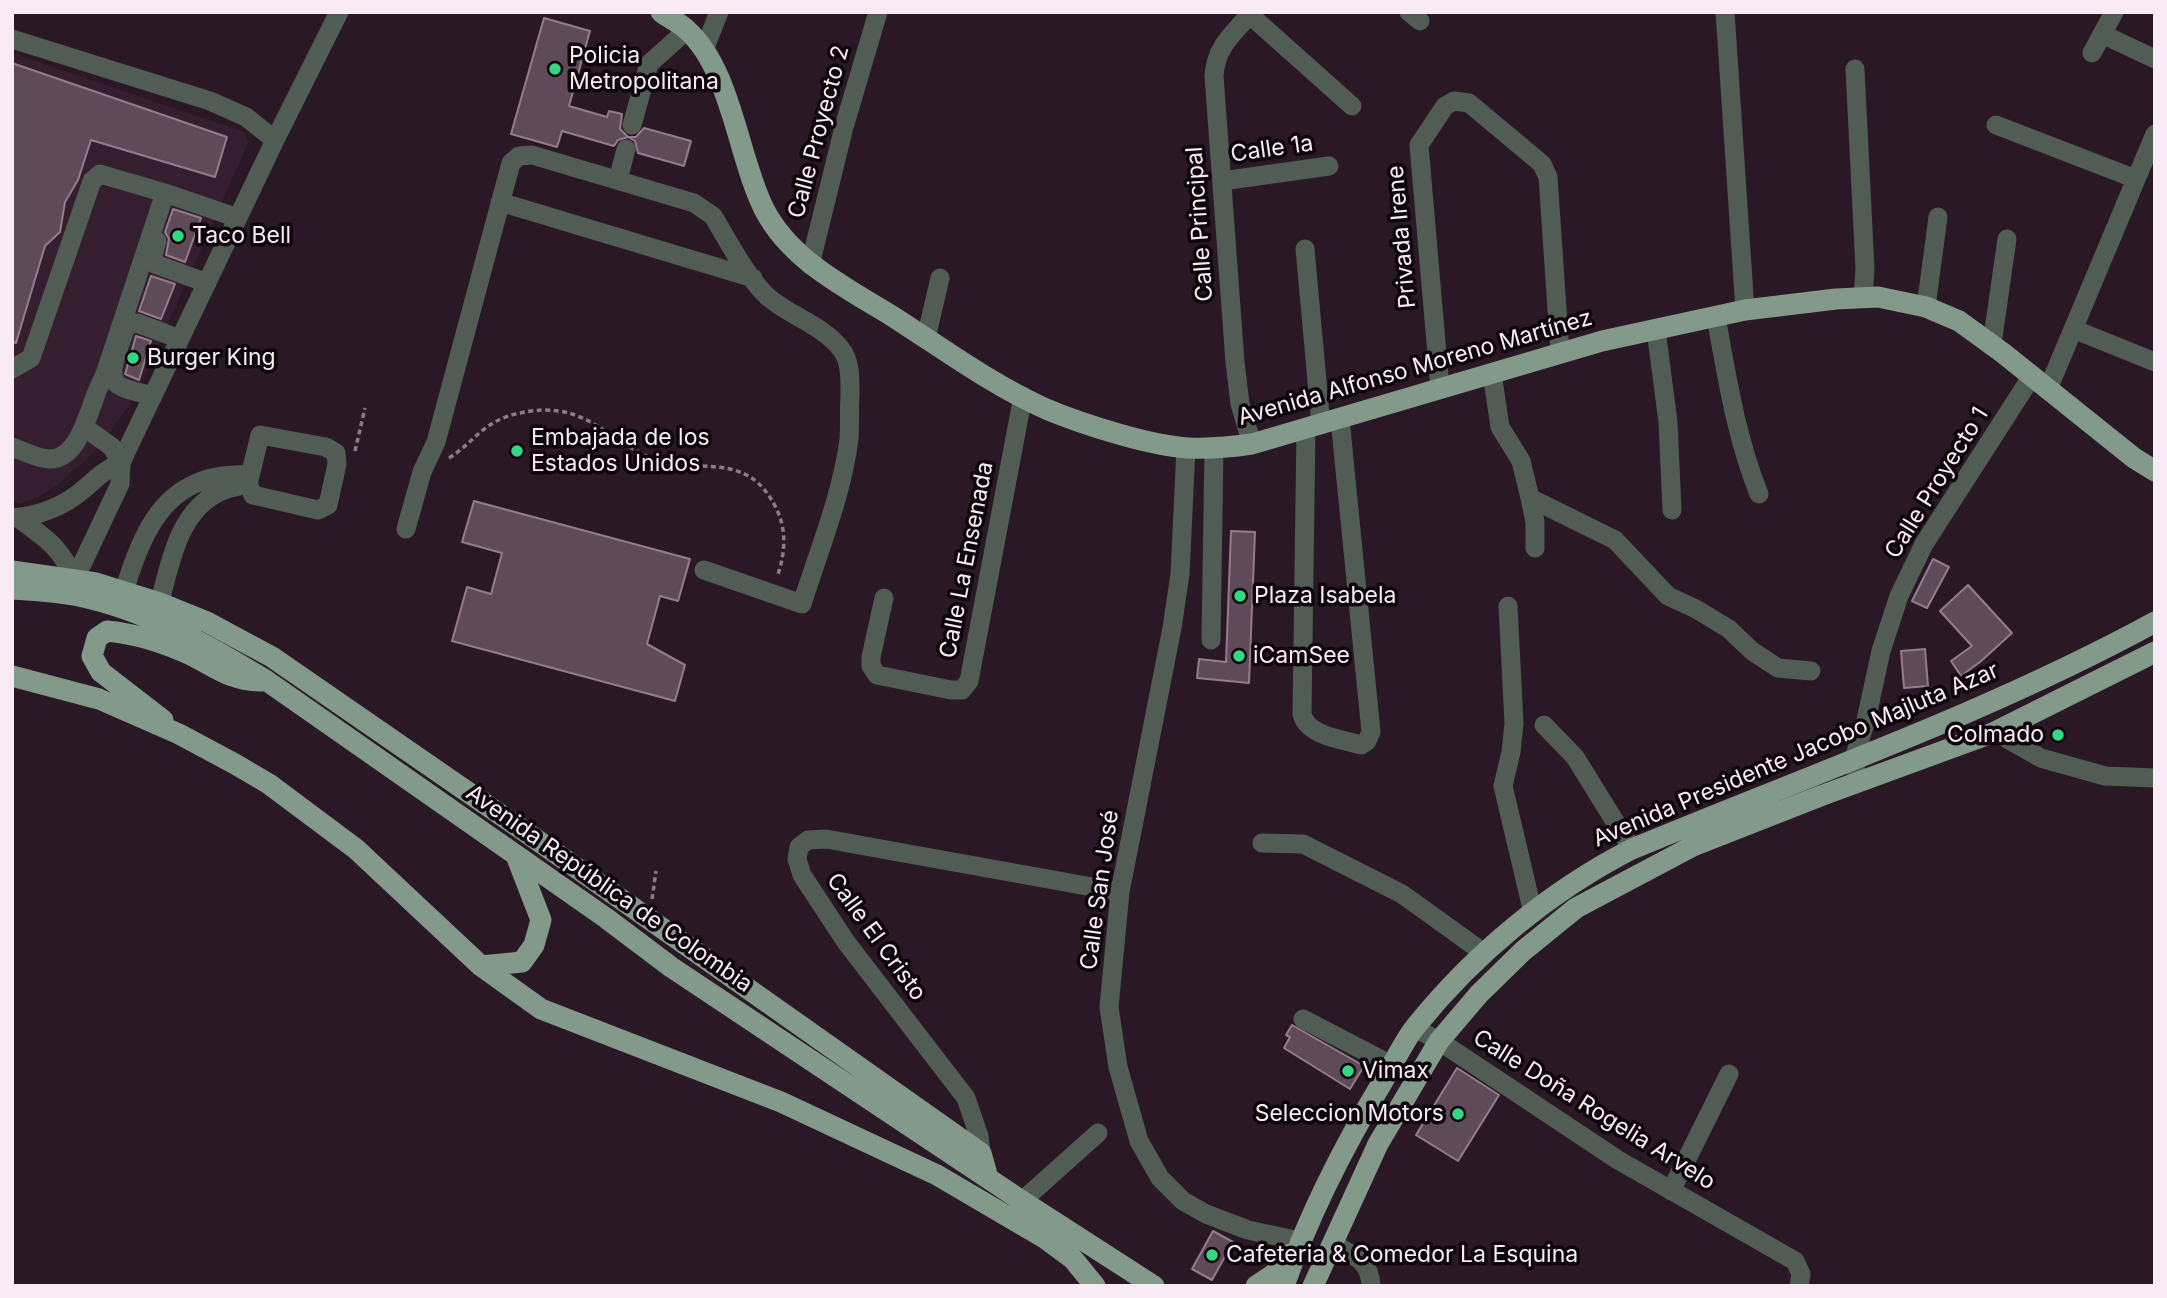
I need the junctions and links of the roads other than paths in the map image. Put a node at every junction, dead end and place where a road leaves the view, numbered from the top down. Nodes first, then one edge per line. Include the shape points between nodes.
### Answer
1 (339, 12) edge
2 (661, 12) edge
3 (719, 12) edge
4 (878, 12) edge
5 (1725, 12) edge
6 (2114, 12) edge
7 (1251, 13) edge
8 (687, 30) junction
9 (2102, 33) junction
10 (12, 39) edge
11 (704, 50) junction
12 (2092, 53) dead end
13 (2155, 59) edge
14 (1855, 69) dead end
15 (1352, 106) dead end
16 (632, 125) dead end
17 (1996, 125) dead end
18 (2155, 134) edge
19 (275, 140) junction
20 (626, 149) dead end
21 (1329, 166) dead end
22 (2136, 178) junction
23 (618, 180) junction
24 (1222, 181) junction
25 (166, 193) junction
26 (500, 202) junction
27 (1938, 217) dead end
28 (237, 220) junction
29 (2007, 240) dead end
30 (1305, 249) dead end
31 (810, 265) junction
32 (753, 278) junction
33 (940, 278) dead end
34 (207, 283) junction
35 (1863, 298) junction
36 (1926, 307) junction
37 (1745, 310) junction
38 (1716, 317) junction
39 (2073, 329) junction
40 (1656, 330) junction
41 (926, 338) junction
42 (180, 339) junction
43 (1992, 344) junction
44 (1560, 353) junction
45 (2155, 362) edge
46 (12, 369) edge
47 (1492, 373) junction
48 (2040, 383) junction
49 (1440, 389) junction
50 (153, 396) junction
51 (1023, 396) junction
52 (1322, 424) junction
53 (84, 427) junction
54 (1252, 444) junction
55 (12, 447) edge
56 (1186, 448) junction
57 (1214, 448) junction
58 (121, 463) junction
59 (2155, 471) edge
60 (249, 479) junction
61 (1759, 494) dead end
62 (1530, 498) junction
63 (1672, 510) dead end
64 (15, 518) edge
65 (406, 529) dead end
66 (1535, 548) dead end
67 (704, 570) dead end
68 (12, 571) edge
69 (75, 579) junction
70 (12, 589) edge
71 (884, 598) dead end
72 (121, 600) junction
73 (1508, 606) dead end
74 (157, 612) junction
75 (2155, 622) edge
76 (1211, 639) dead end
77 (2155, 652) edge
78 (1811, 671) dead end
79 (12, 676) edge
80 (267, 681) junction
81 (1544, 725) dead end
82 (1995, 732) junction
83 (179, 734) junction
84 (1856, 771) junction
85 (2155, 778) edge
86 (1262, 843) dead end
87 (1632, 849) junction
88 (517, 858) junction
89 (1120, 892) junction
90 (1533, 913) junction
91 (1484, 953) junction
92 (481, 965) junction
93 (1303, 1019) dead end
94 (1415, 1028) junction
95 (1440, 1041) junction
96 (1392, 1066) junction
97 (1729, 1074) dead end
98 (1098, 1133) dead end
99 (981, 1153) junction
100 (988, 1178) junction
101 (1671, 1191) junction
102 (1022, 1201) junction
103 (1300, 1241) junction
104 (1333, 1244) junction
105 (1095, 1286) edge
106 (1154, 1286) edge
107 (1256, 1286) edge
108 (1284, 1286) edge
109 (1313, 1286) edge
110 (1371, 1286) edge
111 (1799, 1286) edge

1 - 19 street
2 - 8 main road, Avenida Alfonso Moreno Martínez
3 - 11 street
4 - 31 street, Calle Proyecto 2
5 - 37 street
6 - 9 street
7 - 15 street
7 - 24 street, Calle Principal via 1219,49 1215,61
8 - 11 main road, Avenida Alfonso Moreno Martínez
8 - 16 street via 649,64
9 - 12 street
9 - 13 street
10 - 19 street via 210,101 246,117
11 - 31 main road, Avenida Alfonso Moreno Martínez via 717,74 764,209
14 - 35 street
17 - 22 street
18 - 22 street, Calle Proyecto 1
19 - 28 street
20 - 23 street
21 - 24 street, Calle 1a
22 - 39 street, Calle Proyecto 1
23 - 26 street via 531,155 519,156 511,163
23 - 32 street via 705,210
24 - 54 street, Calle Principal via 1240,404
25 - 28 street
25 - 46 street via 100,174 92,181 31,358
25 - 53 street
26 - 32 street
26 - 65 street via 436,442
27 - 36 street
28 - 34 street
28 - 34 street via 175,201 168,208 153,255 155,264
29 - 43 street
30 - 52 street
31 - 41 main road, Avenida Alfonso Moreno Martínez
32 - 67 street via 768,296 842,349 849,368 849,437 839,487 802,604
33 - 41 street
34 - 42 street
35 - 36 main road, Avenida Alfonso Moreno Martínez
35 - 37 main road, Avenida Alfonso Moreno Martínez
36 - 43 main road, Avenida Alfonso Moreno Martínez via 1959,321
37 - 38 main road, Avenida Alfonso Moreno Martínez
38 - 40 main road, Avenida Alfonso Moreno Martínez
38 - 61 street via 1732,410
39 - 45 street
39 - 48 street, Calle Proyecto 1
40 - 44 main road, Avenida Alfonso Moreno Martínez
40 - 63 street via 1668,422
41 - 51 main road, Avenida Alfonso Moreno Martínez
42 - 50 street
42 - 50 street via 137,324 125,329 111,374 114,382
43 - 48 main road, Avenida Alfonso Moreno Martínez
44 - 47 main road, Avenida Alfonso Moreno Martínez
44 - 49 street, Privada Irene via 1548,177 1542,164 1469,103 1454,101 1445,106 1419,145
47 - 49 main road, Avenida Alfonso Moreno Martínez
47 - 62 street via 1500,427 1521,461
48 - 59 main road, Avenida Alfonso Moreno Martínez
48 - 84 street, Calle Proyecto 1 via 1924,544 1899,596 1881,651
49 - 52 main road, Avenida Alfonso Moreno Martínez
50 - 58 street
51 - 56 main road, Avenida Alfonso Moreno Martínez via 1099,428
51 - 71 street, Calle La Ensenada via 969,681 962,690 877,675 871,657
52 - 52 street via 1303,714 1311,729 1361,745 1371,732
52 - 54 main road, Avenida Alfonso Moreno Martínez
53 - 55 street via 61,457 48,459
53 - 58 street via 112,447
54 - 57 main road, Avenida Alfonso Moreno Martínez
56 - 57 main road, Avenida Alfonso Moreno Martínez
56 - 89 street, Calle San José via 1178,588
57 - 76 street
58 - 64 street via 105,469 60,506 38,516
58 - 69 street via 120,484
60 - 60 street via 250,493 257,498 326,508 336,453 326,447 260,435
60 - 72 street via 216,477 178,494 142,540
60 - 74 street via 207,499 192,514 181,531
62 - 66 street
62 - 78 street via 1615,540 1668,596 1728,629 1778,668
64 - 69 street via 53,543
68 - 69 main road
69 - 72 main road
70 - 72 main road, Avenida República de Colombia
72 - 74 main road, Avenida República de Colombia
73 - 90 street via 1514,723 1503,786
74 - 80 main road, Avenida República de Colombia
74 - 99 main road via 207,622 272,657
75 - 84 main road, Avenida Presidente Jacobo Majluta Azar
77 - 82 main road, Avenida Presidente Jacobo Majluta Azar
79 - 83 main road via 99,699
80 - 83 main road via 247,682 229,676 137,634 107,631 97,638 92,656 101,672
80 - 88 main road, Avenida República de Colombia
81 - 87 street via 1575,757
82 - 84 main road, Avenida Presidente Jacobo Majluta Azar
82 - 85 street via 2041,758 2105,776
83 - 92 main road via 269,784 356,849
84 - 87 main road, Avenida Presidente Jacobo Majluta Azar
84 - 95 main road, Avenida Presidente Jacobo Majluta Azar via 1693,846 1576,908 1479,994
86 - 91 street via 1303,844 1402,894
87 - 90 main road, Avenida Presidente Jacobo Majluta Azar
88 - 92 main road via 541,920 534,945 522,962
88 - 100 main road, Avenida República de Colombia via 671,967
89 - 99 street, Calle El Cristo via 826,839 808,840 799,847 802,875 839,931 966,1098
89 - 103 street, Calle San José via 1109,1007 1118,1067 1139,1141 1160,1178 1183,1201 1248,1230
90 - 91 main road, Avenida Presidente Jacobo Majluta Azar
91 - 94 main road, Avenida Presidente Jacobo Majluta Azar
92 - 105 main road via 541,1009 781,1102 937,1175 1046,1239 1073,1259
93 - 96 street
94 - 95 street, Calle Doña Rogelia Arvelo
94 - 96 main road, Avenida Presidente Jacobo Majluta Azar
95 - 101 street, Calle Doña Rogelia Arvelo
95 - 104 main road, Avenida Presidente Jacobo Majluta Azar via 1378,1144
96 - 103 main road, Avenida Presidente Jacobo Majluta Azar
97 - 101 street
98 - 102 street
99 - 100 main road
100 - 102 main road, Avenida República de Colombia
101 - 111 street, Calle Doña Rogelia Arvelo via 1795,1261 1801,1274
102 - 106 main road, Avenida República de Colombia
103 - 107 main road via 1274,1274
103 - 108 main road, Avenida Presidente Jacobo Majluta Azar
104 - 109 main road, Avenida Presidente Jacobo Majluta Azar
104 - 110 street via 1363,1262

